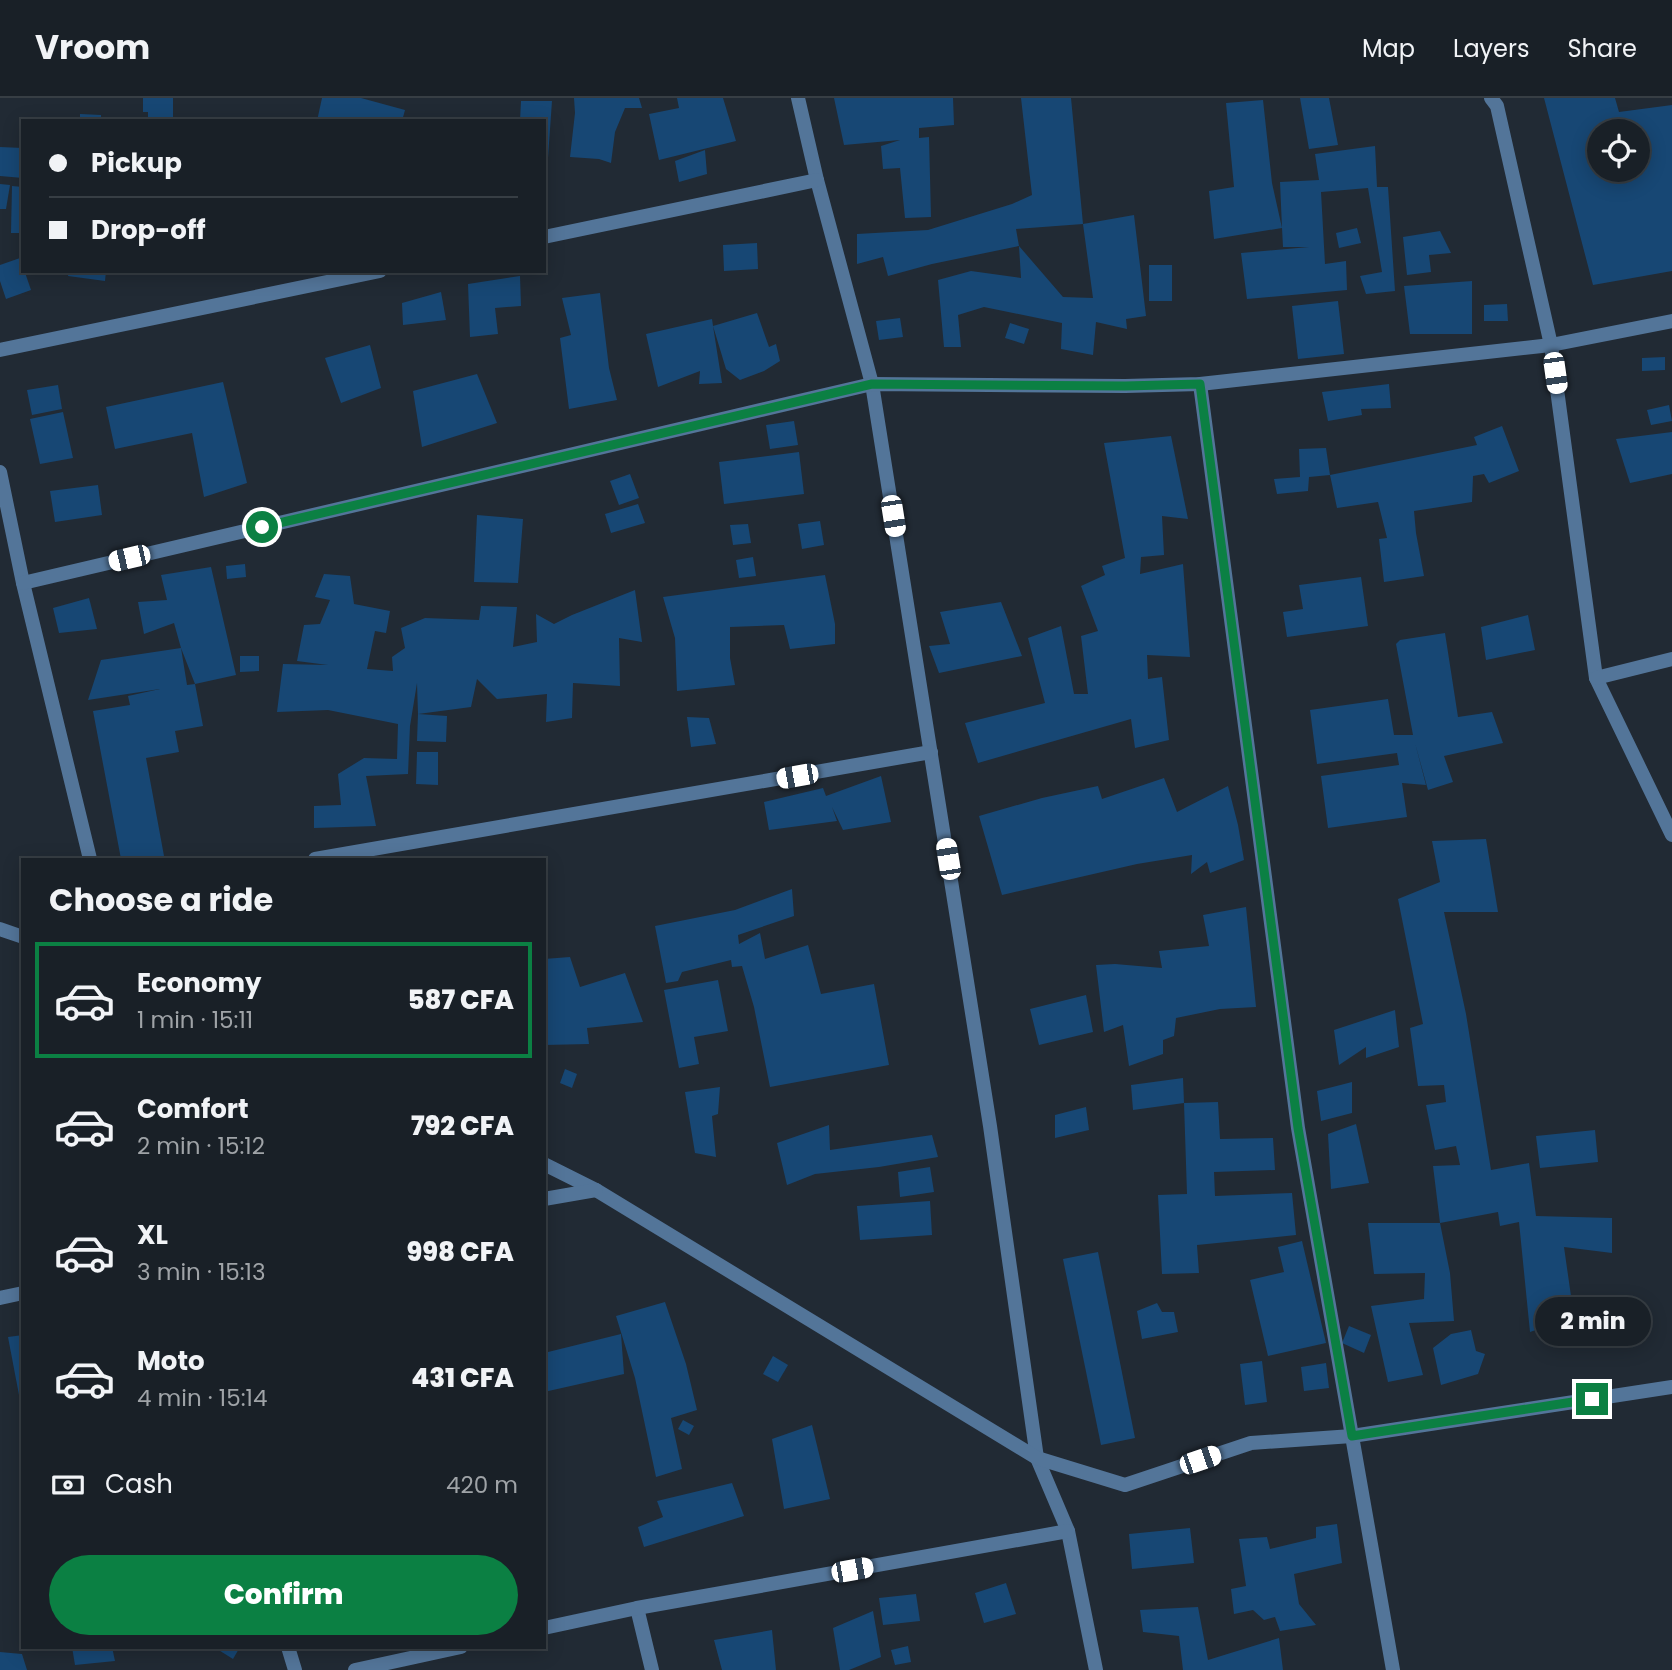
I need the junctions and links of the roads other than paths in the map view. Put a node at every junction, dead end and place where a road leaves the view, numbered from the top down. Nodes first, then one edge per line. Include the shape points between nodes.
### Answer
1 (797, 98) edge
2 (1491, 98) edge
3 (817, 180) junction
4 (546, 237) edge
5 (370, 273) edge
6 (1672, 321) edge
7 (1551, 345) junction
8 (0, 350) edge
9 (872, 384) junction
10 (1200, 384) junction
11 (0, 472) edge
12 (23, 583) junction
13 (1672, 659) edge
14 (1596, 678) junction
15 (931, 752) junction
16 (1672, 835) edge
17 (90, 858) edge
18 (322, 858) edge
19 (0, 929) edge
20 (21, 936) edge
21 (546, 1165) edge
22 (596, 1190) junction
23 (546, 1199) edge
24 (21, 1293) edge
25 (0, 1298) edge
26 (1672, 1387) edge
27 (1352, 1436) junction
28 (1037, 1458) junction
29 (1068, 1531) junction
30 (636, 1608) junction
31 (546, 1628) edge
32 (289, 1649) edge
33 (452, 1649) edge
34 (295, 1670) edge
35 (355, 1670) edge
36 (652, 1670) edge
37 (1096, 1670) edge
38 (1393, 1670) edge

1 - 3 street
2 - 7 street via 1497,106
3 - 4 street
3 - 9 street
5 - 8 street
6 - 7 street
7 - 10 street
7 - 14 street
9 - 10 street
9 - 12 street
9 - 15 street
10 - 27 street via 1298,1128
11 - 12 street
12 - 17 street
13 - 14 street
14 - 16 street
15 - 18 street
15 - 28 street
19 - 20 street
21 - 22 street
22 - 23 street
22 - 28 street
24 - 25 street
26 - 27 street
27 - 28 street via 1251,1443 1125,1485
27 - 38 street
28 - 29 street
29 - 30 street
29 - 37 street
30 - 31 street
30 - 36 street
32 - 34 street
33 - 35 street

